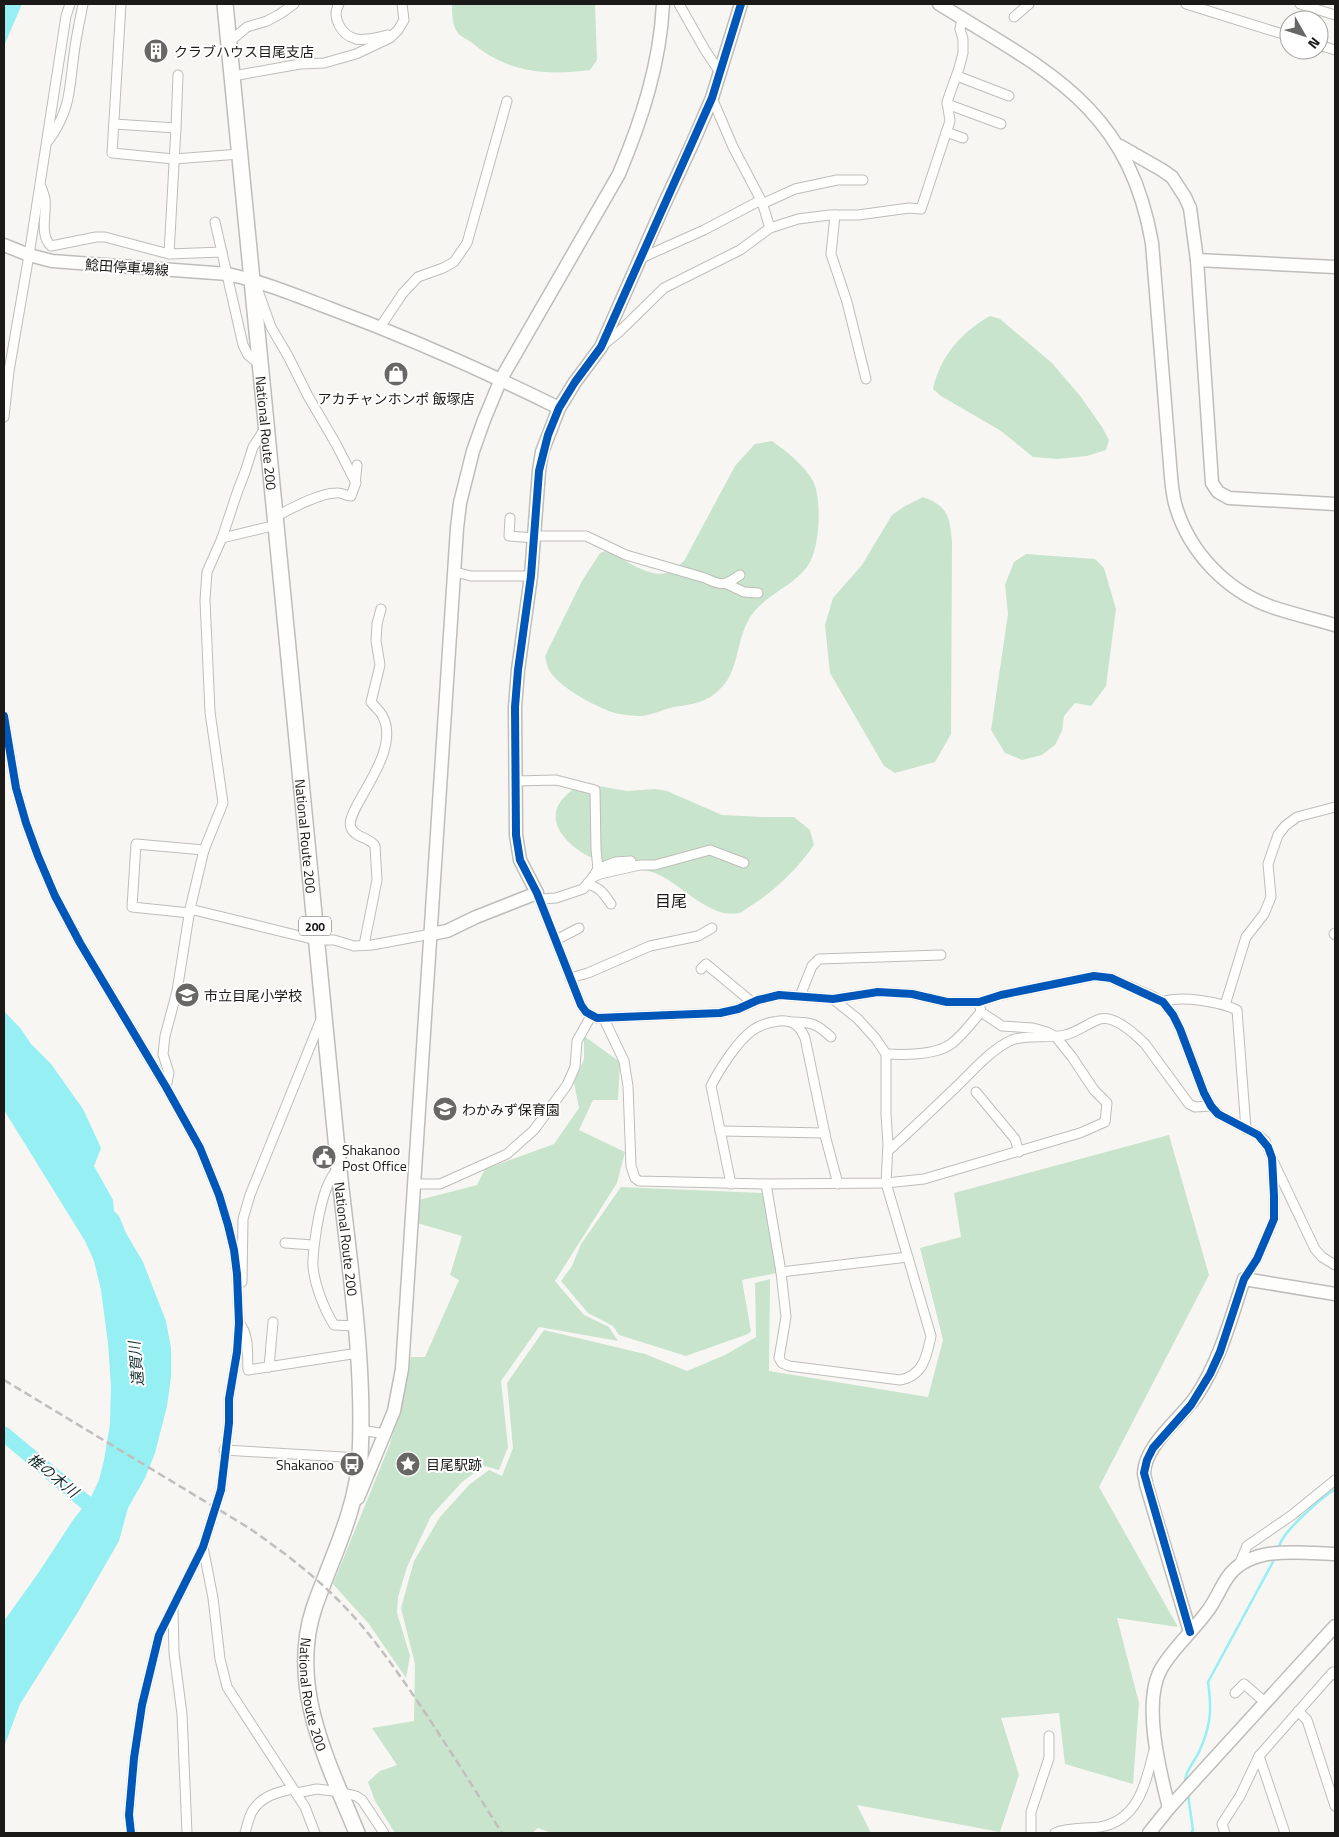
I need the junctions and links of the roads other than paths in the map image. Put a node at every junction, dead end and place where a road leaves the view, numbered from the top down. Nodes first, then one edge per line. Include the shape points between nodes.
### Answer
1 (70, 4) edge
2 (83, 4) edge
3 (121, 4) edge
4 (225, 4) edge
5 (294, 4) edge
6 (339, 4) edge
7 (402, 4) edge
8 (663, 4) edge
9 (679, 4) edge
10 (741, 4) edge
11 (939, 4) edge
12 (1030, 4) edge
13 (1186, 4) edge
14 (1300, 4) edge
15 (1215, 8) edge
16 (1335, 15) edge
17 (962, 18) junction
18 (1014, 18) dead end
19 (396, 32) junction
20 (1279, 32) edge
21 (229, 42) junction
22 (719, 71) junction
23 (178, 75) dead end
24 (233, 76) junction
25 (957, 76) junction
26 (1009, 96) dead end
27 (712, 98) junction
28 (507, 101) dead end
29 (947, 104) junction
30 (114, 124) junction
31 (1001, 124) dead end
32 (176, 128) junction
33 (946, 132) junction
34 (963, 138) dead end
35 (47, 142) junction
36 (1118, 144) junction
37 (240, 154) junction
38 (174, 159) junction
39 (863, 180) dead end
40 (40, 184) junction
41 (761, 202) junction
42 (835, 215) junction
43 (215, 222) dead end
44 (770, 228) junction
45 (4, 245) edge
46 (222, 252) junction
47 (28, 254) junction
48 (169, 254) junction
49 (639, 259) junction
50 (1196, 260) junction
51 (1335, 267) edge
52 (228, 274) junction
53 (252, 279) junction
54 (380, 327) junction
55 (601, 347) junction
56 (260, 365) junction
57 (501, 379) junction
58 (866, 380) dead end
59 (559, 408) junction
60 (4, 417) edge
61 (266, 427) junction
62 (357, 464) dead end
63 (356, 483) junction
64 (1335, 504) edge
65 (510, 518) dead end
66 (276, 521) junction
67 (535, 537) junction
68 (222, 538) junction
69 (454, 572) junction
70 (740, 575) dead end
71 (531, 576) junction
72 (727, 584) junction
73 (758, 593) dead end
74 (381, 609) dead end
75 (1335, 624) edge
76 (4, 716) edge
77 (515, 781) junction
78 (1335, 807) edge
79 (204, 850) junction
80 (631, 861) dead end
81 (744, 863) dead end
82 (593, 877) junction
83 (538, 896) junction
84 (611, 904) dead end
85 (190, 911) junction
86 (579, 928) dead end
87 (712, 928) dead end
88 (431, 934) junction
89 (316, 940) junction
90 (556, 940) junction
91 (364, 945) junction
92 (941, 955) dead end
93 (701, 969) dead end
94 (570, 978) junction
95 (800, 996) junction
96 (833, 999) junction
97 (753, 1002) junction
98 (979, 1002) junction
99 (1163, 1002) junction
100 (1225, 1005) junction
101 (324, 1012) junction
102 (981, 1012) junction
103 (590, 1016) junction
104 (604, 1019) junction
105 (792, 1022) junction
106 (831, 1037) dead end
107 (1056, 1037) junction
108 (886, 1054) junction
109 (166, 1087) junction
110 (976, 1092) dead end
111 (1211, 1106) junction
112 (1246, 1129) junction
113 (720, 1131) junction
114 (825, 1133) junction
115 (888, 1151) junction
116 (1019, 1152) junction
117 (1272, 1158) junction
118 (338, 1170) junction
119 (886, 1183) junction
120 (415, 1184) junction
121 (731, 1184) junction
122 (766, 1184) junction
123 (838, 1184) junction
124 (285, 1243) dead end
125 (314, 1245) junction
126 (908, 1257) junction
127 (1335, 1265) edge
128 (781, 1272) junction
129 (1244, 1279) junction
130 (1335, 1294) edge
131 (238, 1299) junction
132 (239, 1323) junction
133 (271, 1326) dead end
134 (356, 1326) junction
135 (358, 1353) junction
136 (269, 1367) junction
137 (360, 1430) junction
138 (386, 1434) junction
139 (224, 1450) junction
140 (360, 1458) junction
141 (1335, 1480) edge
142 (346, 1523) junction
143 (203, 1547) junction
144 (1335, 1554) edge
145 (1238, 1567) junction
146 (173, 1604) junction
147 (1335, 1626) edge
148 (1190, 1632) junction
149 (1335, 1675) edge
150 (1235, 1694) dead end
151 (1265, 1702) junction
152 (1298, 1711) junction
153 (1049, 1736) dead end
154 (1156, 1743) junction
155 (1259, 1756) junction
156 (294, 1791) junction
157 (340, 1792) junction
158 (1335, 1806) edge
159 (1169, 1808) junction
160 (131, 1833) edge
161 (187, 1833) edge
162 (245, 1833) edge
163 (315, 1833) edge
164 (357, 1833) edge
165 (384, 1833) edge
166 (1030, 1833) edge
167 (1055, 1833) edge
168 (1149, 1833) edge
169 (1225, 1833) edge
170 (1285, 1833) edge

1 - 35 street
2 - 35 street via 69,100 60,124
3 - 30 street
4 - 21 highway, National Route 200 / 200
5 - 21 street via 267,21 247,27
6 - 19 street via 336,20 355,39 371,39
7 - 19 street via 404,20
8 - 57 street via 651,84 619,174
9 - 22 street
10 - 22 street
11 - 17 street
12 - 18 street
13 - 15 street
14 - 16 street
15 - 20 street
17 - 25 street via 963,53
17 - 36 street via 1026,57 1080,98
19 - 24 street via 356,54 324,63
21 - 24 highway, National Route 200 / 200
22 - 27 street
23 - 32 street
24 - 37 highway, National Route 200 / 200
25 - 26 street
25 - 29 street
27 - 41 street
27 - 49 street
28 - 54 street via 467,243 454,262 418,277
29 - 31 street
29 - 33 street via 950,122
30 - 32 street
30 - 38 street via 112,153
32 - 38 street
33 - 34 street
33 - 42 street via 921,209
35 - 40 street
36 - 50 street via 1162,170 1179,186 1190,208
36 - 75 street via 1139,189 1152,243 1170,477 1183,524 1209,566 1241,592 1272,607
37 - 38 street
37 - 53 highway, National Route 200 / 200
38 - 48 street
39 - 41 street via 837,180
40 - 47 street
40 - 48 street via 45,197 45,235 51,246 105,237
41 - 44 street
41 - 49 street
42 - 44 street via 798,219
42 - 58 street via 831,254 847,302
43 - 46 street
44 - 55 street via 740,250 664,288
45 - 47 street, 鯰田停車場線
46 - 48 street
46 - 52 street
47 - 52 street, 鯰田停車場線 via 52,261
47 - 60 street
49 - 55 street
50 - 51 street
50 - 64 street via 1214,488 1229,498
52 - 53 street, 鯰田停車場線
52 - 56 street via 243,345 248,355
53 - 54 street, 鯰田停車場線
53 - 56 highway, National Route 200 / 200
53 - 63 street via 271,327
54 - 57 street, 鯰田停車場線
55 - 59 street
56 - 61 highway, National Route 200 / 200
57 - 59 street, 鯰田停車場線
57 - 69 street via 465,479
59 - 67 street via 539,471
61 - 66 highway, National Route 200 / 200
61 - 68 street via 252,447
62 - 63 street
63 - 66 street via 351,496 334,492 300,504
65 - 67 street via 510,536
66 - 68 street
66 - 89 highway, National Route 200 / 200
67 - 71 street
67 - 72 street via 586,536 626,556 717,584
68 - 79 street via 207,572 205,600 210,712 223,803
69 - 71 street via 471,576
69 - 88 street
70 - 72 street
71 - 77 street via 515,707
72 - 73 street via 744,592
74 - 91 street via 376,641 380,665 371,702 384,718 383,757 350,823 353,832 375,846 377,880
76 - 109 street via 23,814 55,896
77 - 82 street via 556,780 595,790
77 - 83 street via 520,860
78 - 100 street via 1297,817 1278,835 1268,864 1271,897 1264,914 1246,937
79 - 85 street
79 - 85 street via 136,844 132,907
80 - 82 street via 615,862
81 - 82 street via 710,850
82 - 83 street via 582,890
82 - 84 street via 596,887
83 - 88 street via 476,917 447,931
83 - 90 street
85 - 89 street
85 - 109 street via 179,981 164,1041 163,1054 170,1073
86 - 90 street
87 - 94 street via 698,936 650,946
88 - 91 street
88 - 120 street
89 - 91 street
89 - 101 highway, National Route 200 / 200
90 - 94 street
92 - 95 street via 819,959 812,966
93 - 97 street via 706,964
94 - 103 street via 581,1005
95 - 96 street
95 - 97 street via 779,995
96 - 98 street via 878,992 912,994 948,1002
96 - 108 street via 858,1019
97 - 104 street via 720,1013
98 - 99 street via 1094,976 1111,978
98 - 102 street
99 - 100 street via 1172,999
99 - 111 street via 1180,1029
100 - 112 street via 1237,1010
101 - 118 highway, National Route 200 / 200
101 - 131 street via 250,1195 244,1219 242,1280
102 - 107 street via 1002,1026 1033,1028
102 - 108 street via 953,1043 942,1050
103 - 104 street
103 - 120 street via 577,1040 575,1067 567,1085 534,1130 507,1154 440,1184
104 - 121 street via 624,1061 631,1166 635,1178 644,1182
105 - 106 street via 808,1022
105 - 113 street via 774,1022 752,1030 719,1073 711,1086
105 - 114 street via 805,1038
107 - 111 street via 1107,1018 1145,1044 1188,1104
107 - 115 street via 1026,1037 1001,1047
107 - 116 street via 1107,1103 1105,1122
108 - 115 street
109 - 131 street via 200,1148 220,1195 234,1250
110 - 116 street via 1015,1139
111 - 112 street via 1218,1114
112 - 117 street via 1265,1142
113 - 114 street
113 - 121 street
114 - 123 street
115 - 119 street
116 - 119 street via 924,1179
117 - 127 street via 1315,1249
117 - 129 street via 1274,1219 1257,1259
118 - 125 street via 331,1175 325,1193
118 - 134 highway, National Route 200 / 200
119 - 123 street
119 - 126 street
120 - 138 street via 402,1369
121 - 122 street
122 - 123 street
122 - 128 street
124 - 125 street
125 - 134 street via 314,1269 328,1315 334,1325
126 - 128 street
126 - 128 street via 931,1336 927,1357 920,1370 910,1378 900,1380 782,1363 779,1358 786,1318
129 - 130 street
129 - 148 street via 1210,1374 1191,1404 1153,1448 1144,1473
131 - 132 street
132 - 136 street via 245,1334 248,1370
132 - 139 street
133 - 136 street
134 - 135 highway, National Route 200 / 200
135 - 136 street
135 - 137 highway, National Route 200 / 200
137 - 138 street
137 - 140 highway, National Route 200 / 200
138 - 142 street
139 - 140 street
139 - 143 street via 221,1490
140 - 142 highway, National Route 200 / 200
141 - 145 street via 1247,1546
142 - 157 highway, National Route 200 / 200 via 314,1610 306,1643 305,1675 318,1736
143 - 146 street
143 - 156 street via 227,1686
144 - 145 street via 1279,1553 1257,1557
145 - 148 street via 1228,1576 1206,1613
146 - 160 street via 159,1635 142,1704 131,1788
146 - 161 street
147 - 151 street
148 - 154 street via 1164,1665 1158,1679 1152,1716
149 - 152 street via 1333,1672
150 - 151 street via 1244,1684
151 - 159 street
152 - 155 street
152 - 158 street via 1307,1720
153 - 166 street via 1049,1758 1031,1812
154 - 159 street
154 - 167 street via 1142,1794 1128,1814 1101,1827
155 - 169 street via 1222,1824
155 - 170 street
156 - 157 street
156 - 162 street via 277,1792 260,1803 253,1810
156 - 163 street via 305,1807
157 - 164 highway, National Route 200 / 200
157 - 165 street via 362,1800
159 - 168 street

